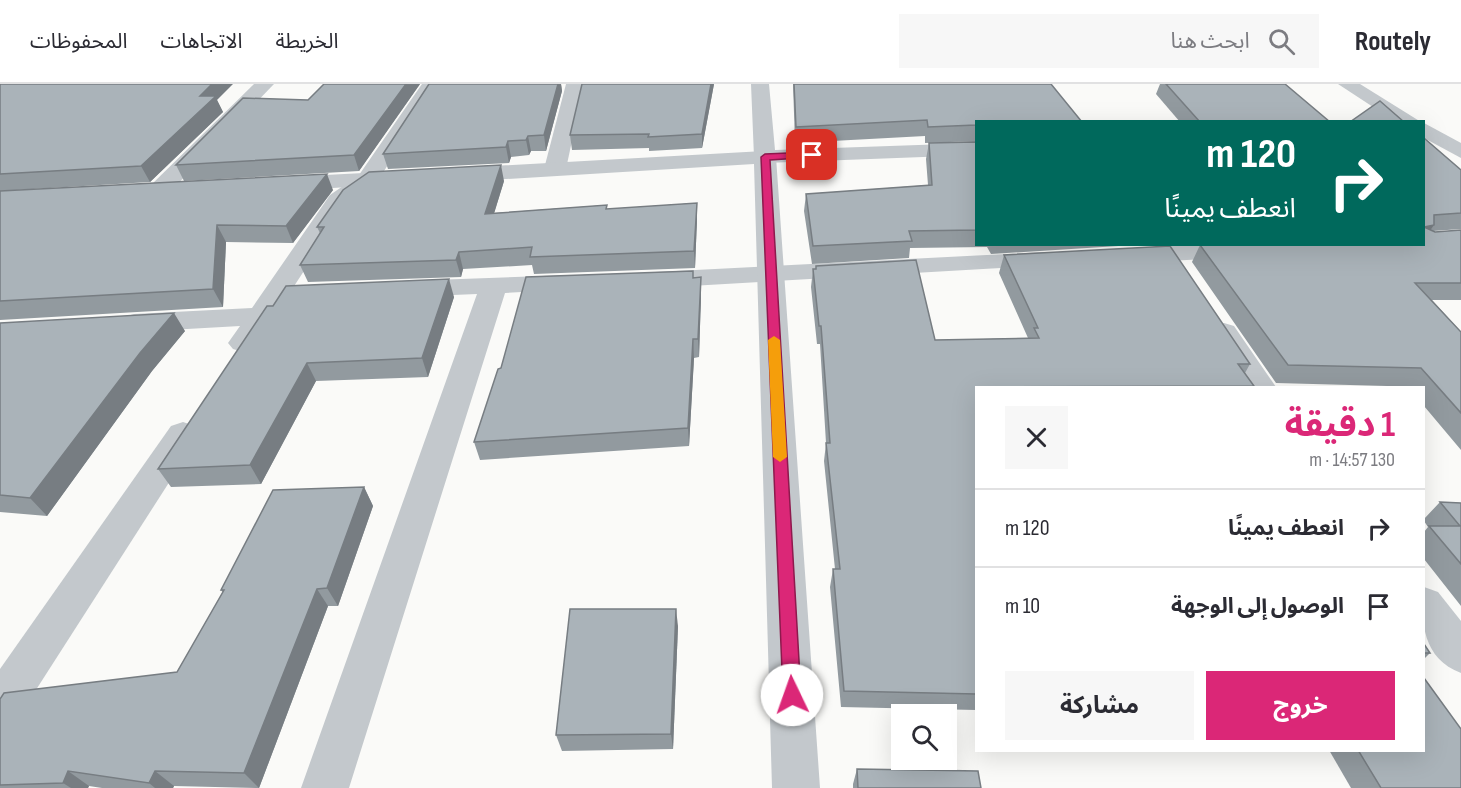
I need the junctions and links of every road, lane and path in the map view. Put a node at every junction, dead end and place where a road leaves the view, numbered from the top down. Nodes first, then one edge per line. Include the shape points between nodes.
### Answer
1 (265, 84) edge
2 (431, 84) edge
3 (575, 84) edge
4 (760, 84) edge
5 (1347, 84) edge
6 (1408, 120) edge
7 (1425, 130) edge
8 (975, 149) edge
9 (1461, 153) edge
10 (765, 157) junction
11 (555, 169) junction
12 (367, 180) junction
13 (262, 186) edge
14 (193, 189) edge
15 (158, 191) junction
16 (136, 192) edge
17 (1251, 246) edge
18 (1167, 248) edge
19 (1111, 256) edge
20 (1064, 259) edge
21 (771, 276) junction
22 (633, 281) edge
23 (1189, 281) edge
24 (598, 282) edge
25 (494, 285) junction
26 (379, 290) edge
27 (310, 293) edge
28 (269, 305) junction
29 (1209, 310) edge
30 (107, 325) edge
31 (229, 365) edge
32 (1261, 386) edge
33 (196, 414) edge
34 (1425, 605) edge
35 (1461, 654) edge
36 (0, 706) edge
37 (325, 788) edge
38 (796, 788) edge

1 - 15 street
2 - 12 street
3 - 11 street
4 - 10 street
5 - 6 street
7 - 9 street
8 - 10 street
10 - 11 street
10 - 21 street
11 - 12 street
12 - 13 street
12 - 28 street via 338,201
14 - 15 street
15 - 16 street
17 - 18 street
18 - 19 street
18 - 23 street
20 - 21 street
21 - 22 street
21 - 38 street
24 - 25 street
25 - 26 street
25 - 37 street
27 - 28 street
28 - 30 street
28 - 31 street
29 - 32 street
33 - 36 street
34 - 35 street

